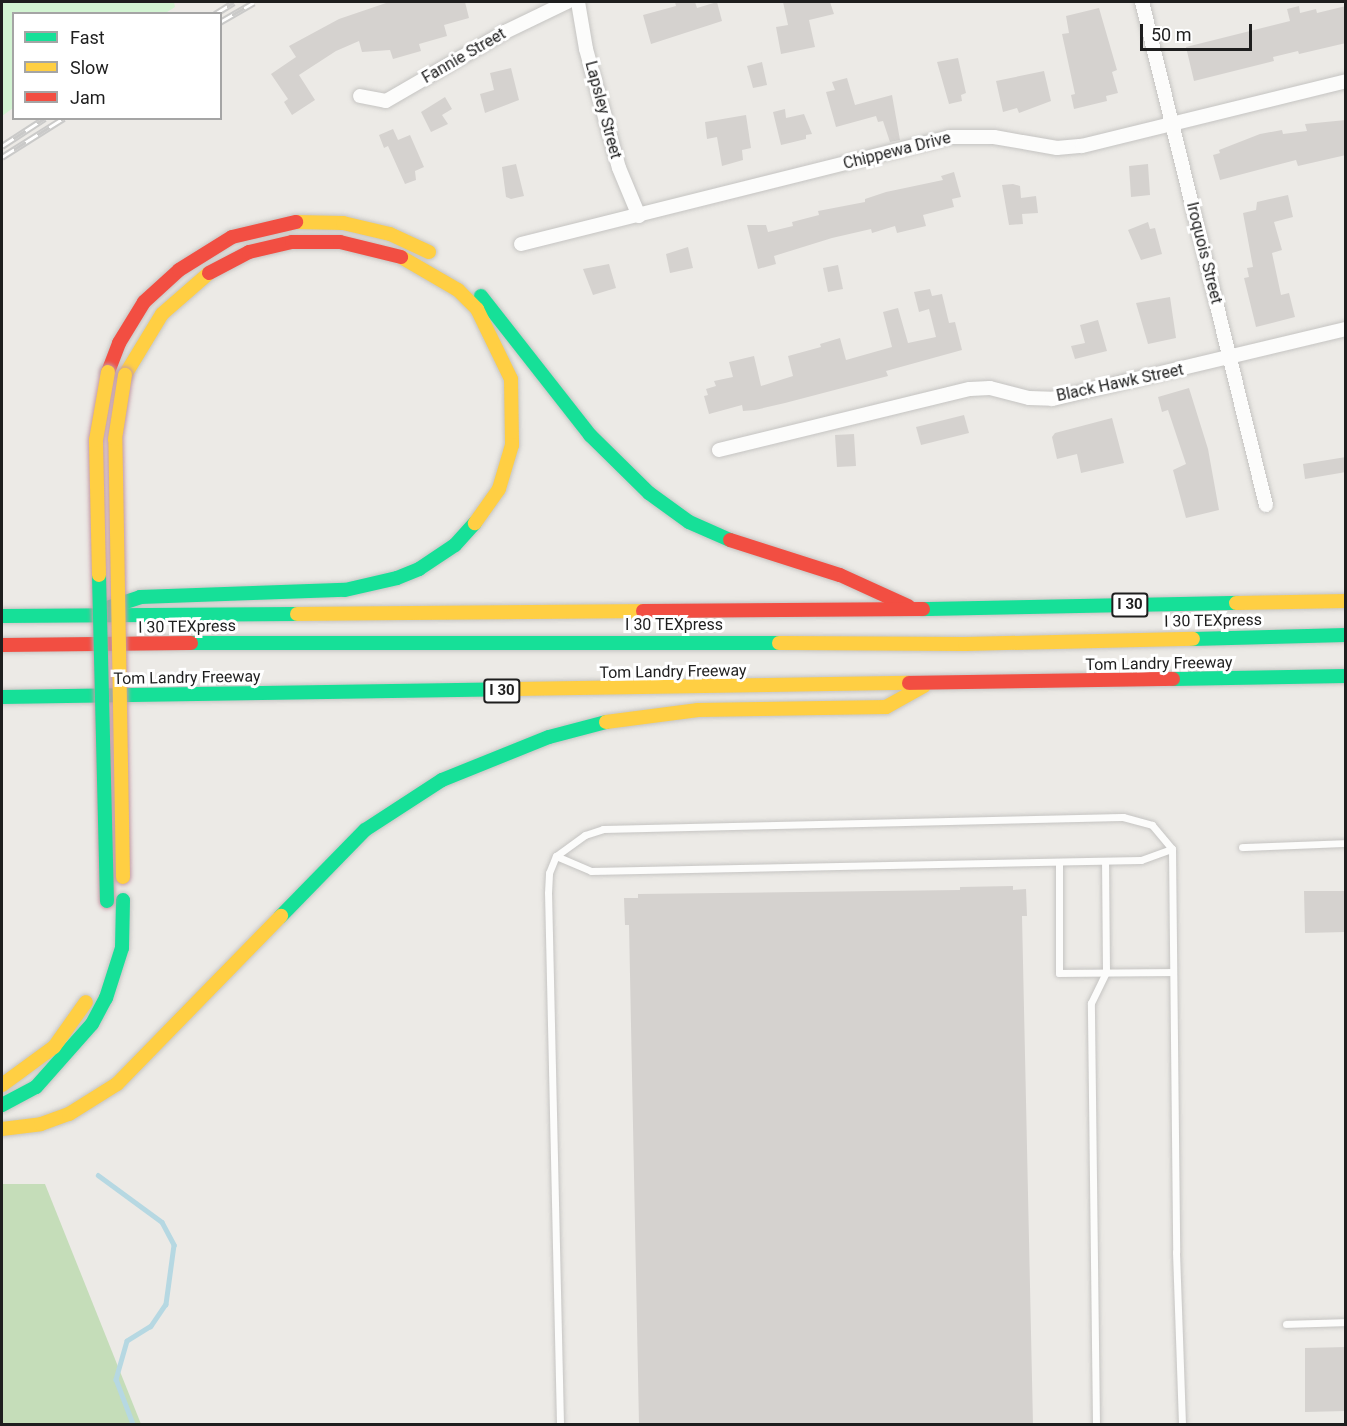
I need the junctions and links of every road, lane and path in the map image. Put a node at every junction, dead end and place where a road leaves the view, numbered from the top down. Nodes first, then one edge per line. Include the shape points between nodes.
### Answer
1 (567, 2) edge
2 (578, 2) edge
3 (1142, 2) edge
4 (1346, 81) edge
5 (360, 96) dead end
6 (1172, 124) junction
7 (639, 216) junction
8 (521, 244) dead end
9 (441, 260) dead end
10 (458, 273) dead end
11 (1346, 328) edge
12 (1230, 358) junction
13 (719, 450) dead end
14 (1266, 505) dead end
15 (1346, 601) edge
16 (915, 609) junction
17 (2, 616) edge
18 (84, 616) junction
19 (1346, 635) edge
20 (2, 645) edge
21 (1346, 676) edge
22 (927, 684) junction
23 (2, 697) edge
24 (1346, 843) edge
25 (1242, 847) dead end
26 (1172, 849) junction
27 (556, 856) junction
28 (1105, 861) junction
29 (1059, 862) junction
30 (107, 930) dead end
31 (103, 959) dead end
32 (1106, 972) junction
33 (1173, 972) junction
34 (2, 1086) edge
35 (2, 1105) edge
36 (2, 1129) edge
37 (1346, 1322) edge
38 (1286, 1324) dead end
39 (560, 1425) edge
40 (1096, 1425) edge
41 (1182, 1425) edge

1 - 5 street, Fannie Street via 505,32 386,101
2 - 7 street, Lapsley Street via 586,49 619,168
3 - 6 street, Iroquois Street
4 - 6 street, Chippewa Drive
6 - 7 street, Chippewa Drive via 1057,148 994,137 949,137
6 - 12 street, Iroquois Street
7 - 8 street, Chippewa Drive
9 - 30 highway, bridge via 390,234 344,223 290,222 232,237 179,270 144,302 119,343 108,372 96,440
10 - 16 highway via 524,346 590,435 649,493 689,522 735,542 840,575
11 - 12 street, Black Hawk Street
12 - 13 street, Black Hawk Street via 1052,399 1029,399 990,388 970,389
12 - 14 street, Iroquois Street
15 - 16 highway, I 30
16 - 18 highway, I 30 via 416,610
17 - 18 highway, I 30
18 - 35 highway, bridge via 140,597 345,590 397,578 419,569 455,545 499,489 512,445 511,380 477,309 458,290 409,259 340,242 292,242 249,252 187,289 162,314 124,375 115,439 123,900 120,956 106,998 92,1024 56,1069 36,1087
19 - 20 highway, I 30 TEXpress via 965,644 391,640
21 - 22 highway, Tom Landry Freeway / I 30
22 - 23 highway, Tom Landry Freeway / I 30
22 - 36 highway via 886,707 698,710 611,722 549,737 442,780 365,830 117,1084 69,1114 41,1124
24 - 25 lane
26 - 27 lane via 1152,825 1123,818 603,830 585,835
26 - 28 lane via 1141,860
26 - 33 lane
27 - 29 lane via 591,871
27 - 39 lane via 549,873 548,893
28 - 29 lane
28 - 32 lane
29 - 32 lane via 1059,973
31 - 34 highway via 92,991 71,1026 36,1064
32 - 33 lane
32 - 40 lane via 1091,1003
33 - 41 lane
37 - 38 lane

